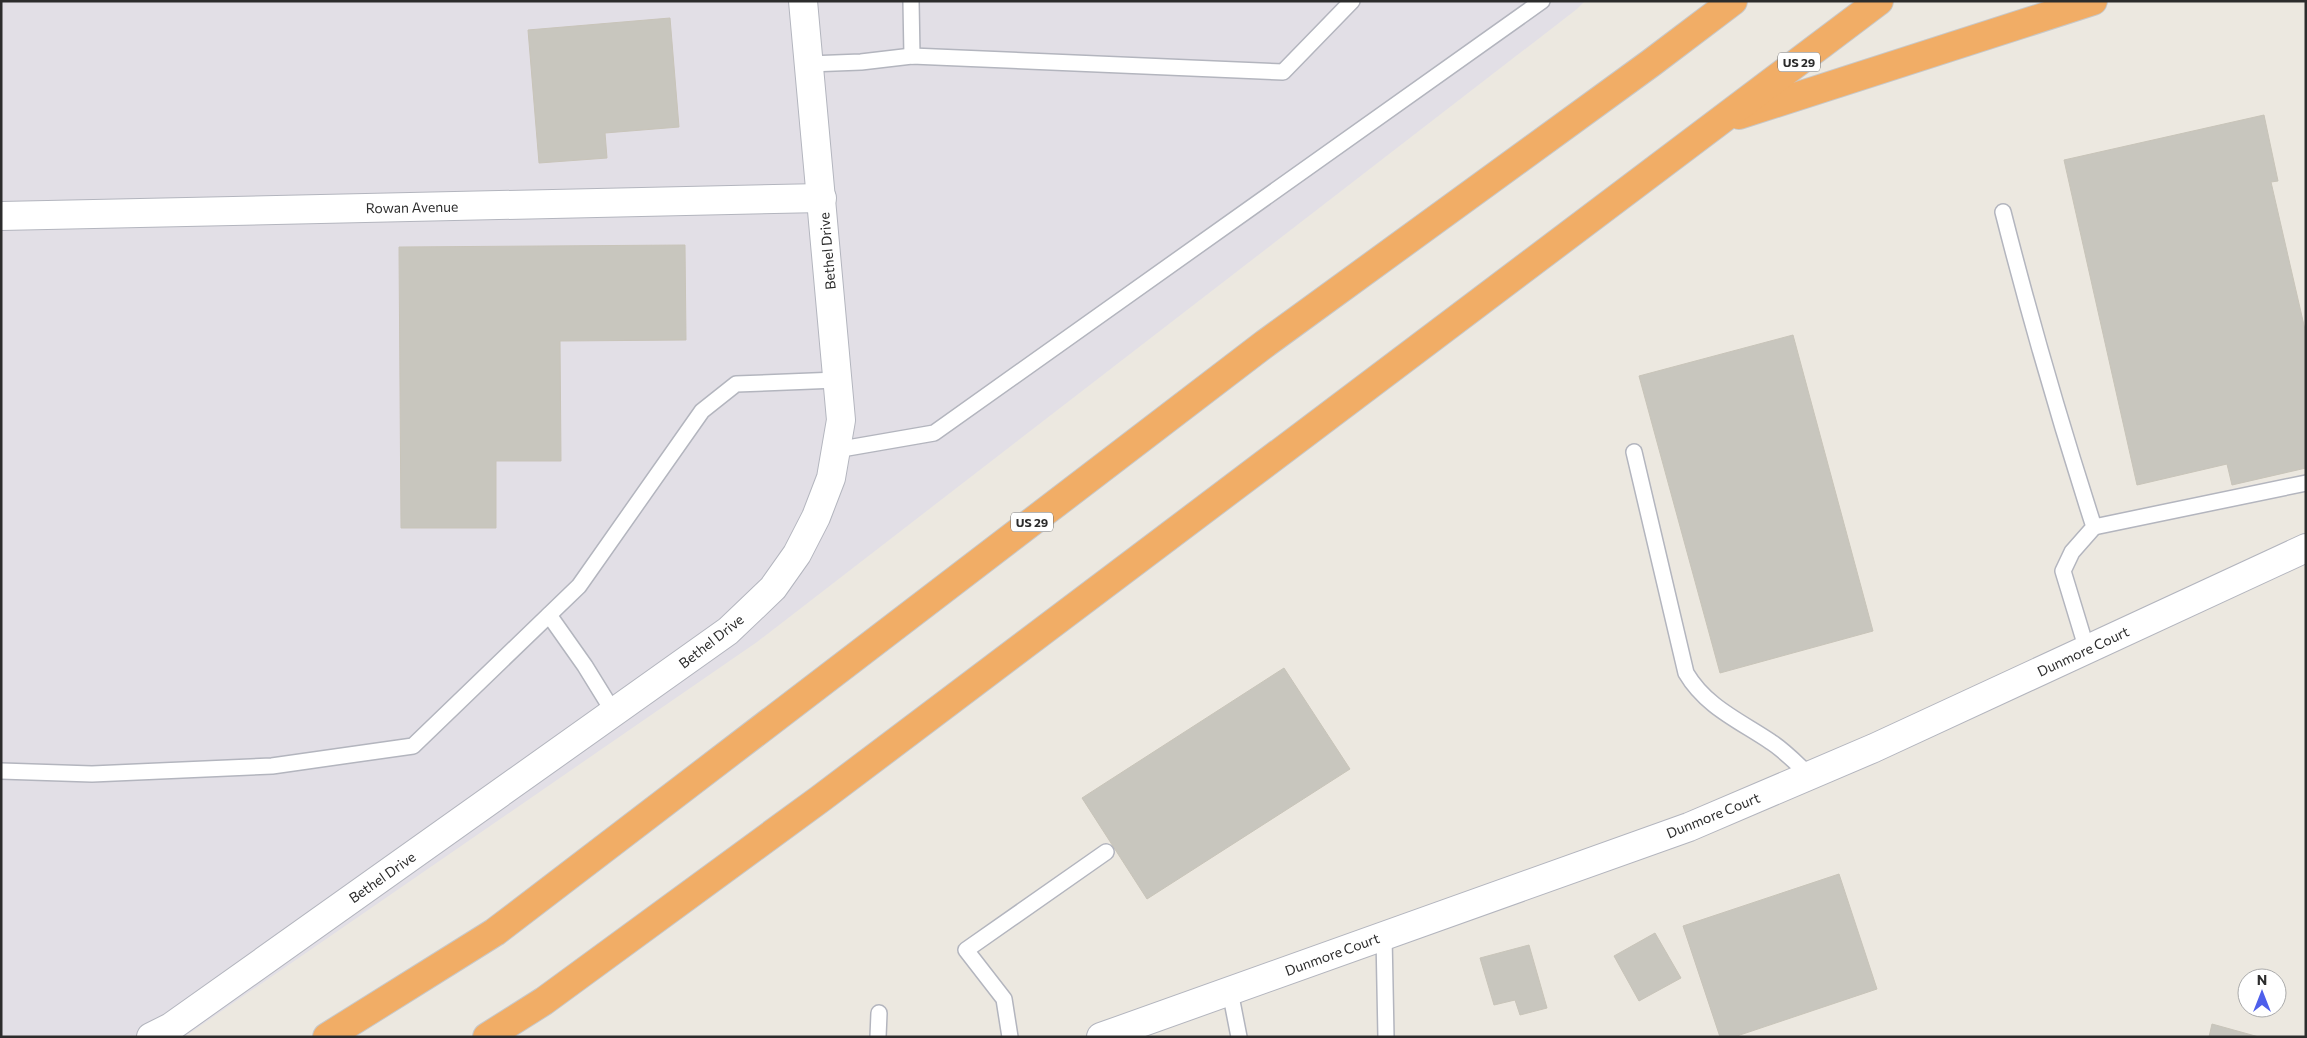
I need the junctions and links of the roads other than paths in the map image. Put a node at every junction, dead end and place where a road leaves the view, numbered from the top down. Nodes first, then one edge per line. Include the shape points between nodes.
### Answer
1 (803, 1) edge
2 (910, 1) edge
3 (1352, 1) edge
4 (1542, 1) edge
5 (1709, 1) edge
6 (1733, 1) edge
7 (1879, 1) edge
8 (2093, 1) edge
9 (912, 56) junction
10 (1652, 63) junction
11 (809, 64) junction
12 (1719, 122) junction
13 (822, 198) junction
14 (2003, 212) dead end
15 (1, 216) edge
16 (838, 380) junction
17 (836, 450) junction
18 (1634, 452) dead end
19 (2306, 483) edge
20 (2094, 526) junction
21 (2306, 548) edge
22 (549, 615) junction
23 (2087, 650) junction
24 (614, 713) junction
25 (1, 771) edge
26 (1809, 775) junction
27 (1106, 852) dead end
28 (1384, 936) junction
29 (1230, 991) junction
30 (879, 1013) dead end
31 (151, 1037) edge
32 (327, 1037) edge
33 (487, 1037) edge
34 (878, 1037) edge
35 (1010, 1037) edge
36 (1101, 1037) edge
37 (1239, 1037) edge
38 (1386, 1037) edge

1 - 11 street, Bethel Drive
2 - 9 lane
3 - 9 lane via 1283,72
4 - 17 lane via 934,433
5 - 10 highway
6 - 10 highway, US 29
7 - 12 highway, US 29
8 - 12 highway
9 - 11 lane
10 - 32 highway, US 29 via 1266,343 494,932
11 - 13 street, Bethel Drive
12 - 33 highway, US 29 via 828,793 544,1001
13 - 15 street, Rowan Avenue
13 - 16 street, Bethel Drive
14 - 20 lane via 2054,402
16 - 17 street, Bethel Drive via 841,420
16 - 22 lane via 736,384 702,411 579,586
17 - 24 street, Bethel Drive via 831,478 816,517 797,554 773,588 728,631
18 - 26 lane via 1686,673 1695,689 1719,710 1773,744
19 - 20 lane
20 - 23 lane via 2072,552 2063,571
21 - 23 street, Dunmore Court
22 - 24 lane
22 - 25 lane via 413,746 272,766 92,774
23 - 26 street, Dunmore Court
24 - 31 street, Bethel Drive via 171,1027
26 - 28 street, Dunmore Court via 1689,827
27 - 35 lane via 966,950 1004,999
28 - 29 street, Dunmore Court
28 - 38 lane
29 - 36 street, Dunmore Court
29 - 37 lane
30 - 34 lane

